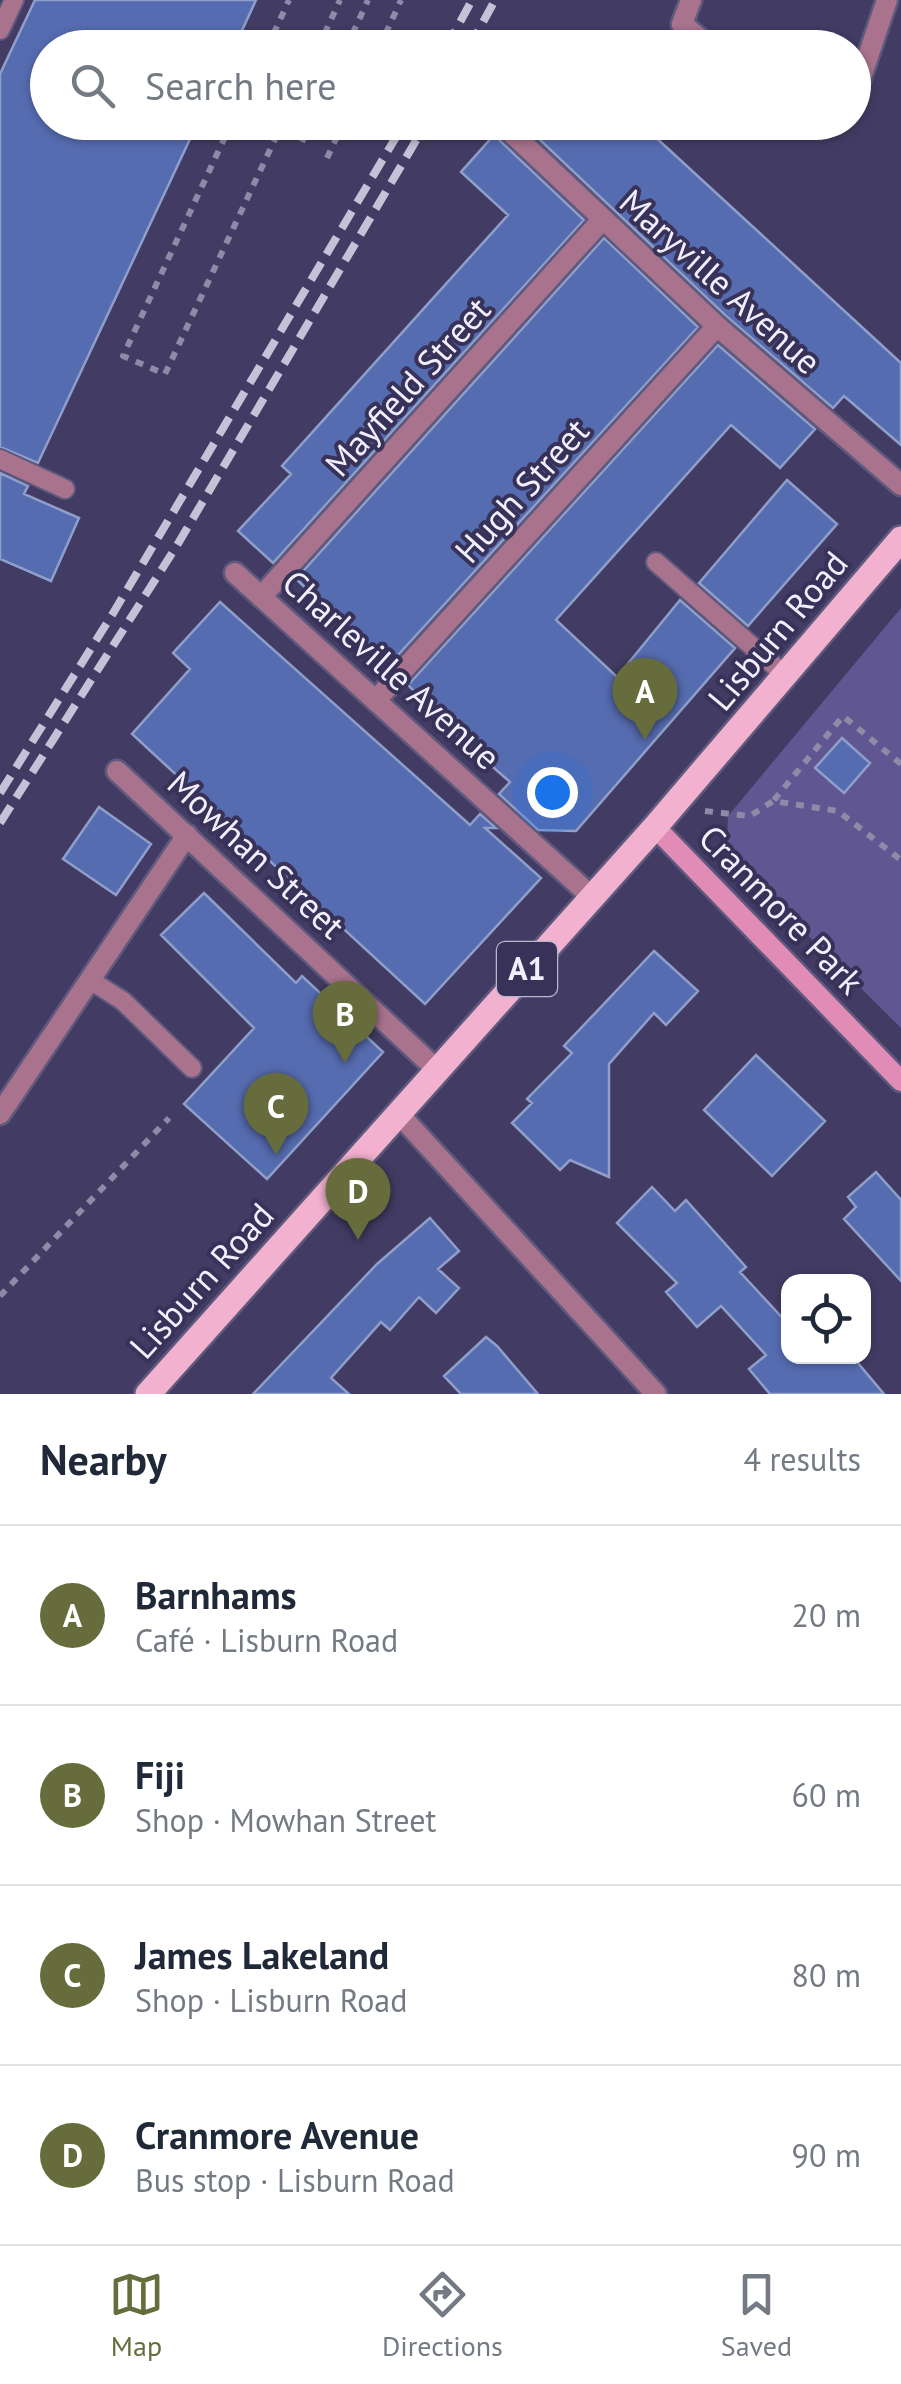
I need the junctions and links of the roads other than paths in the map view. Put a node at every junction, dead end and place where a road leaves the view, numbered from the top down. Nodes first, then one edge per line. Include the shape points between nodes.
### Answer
1 (14, 0) edge
2 (691, 0) edge
3 (890, 8) edge
4 (0, 30) edge
5 (689, 30) edge
6 (871, 56) edge
7 (519, 140) edge
8 (602, 220) junction
9 (717, 326) junction
10 (0, 460) edge
11 (901, 485) edge
12 (65, 489) dead end
13 (901, 539) edge
14 (656, 562) dead end
15 (235, 573) dead end
16 (261, 597) junction
17 (786, 676) junction
18 (376, 700) junction
19 (117, 771) dead end
20 (655, 827) junction
21 (187, 835) junction
22 (592, 897) junction
23 (90, 980) junction
24 (192, 1068) dead end
25 (437, 1070) junction
26 (901, 1081) edge
27 (0, 1114) edge
28 (398, 1114) junction
29 (148, 1394) edge
30 (656, 1394) edge

1 - 4 lane
2 - 5 street via 682,24
3 - 6 street
7 - 8 street, Maryville Avenue
8 - 9 street, Maryville Avenue
8 - 16 street, Mayfield Street
9 - 11 street, Maryville Avenue
9 - 18 street, Hugh Street
10 - 12 lane
13 - 17 main road, Lisburn Road / A1
14 - 17 lane
15 - 16 street, Charleville Avenue
16 - 18 street, Charleville Avenue
17 - 20 main road, Lisburn Road / A1
18 - 22 street, Charleville Avenue
19 - 21 street, Mowhan Street
20 - 22 main road, Lisburn Road / A1
20 - 26 street, Cranmore Park
21 - 23 street
21 - 25 street, Mowhan Street
22 - 25 main road, Lisburn Road / A1
23 - 24 lane via 123,1001
23 - 27 street
25 - 28 main road, Lisburn Road / A1
28 - 29 main road, Lisburn Road / A1
28 - 30 street

